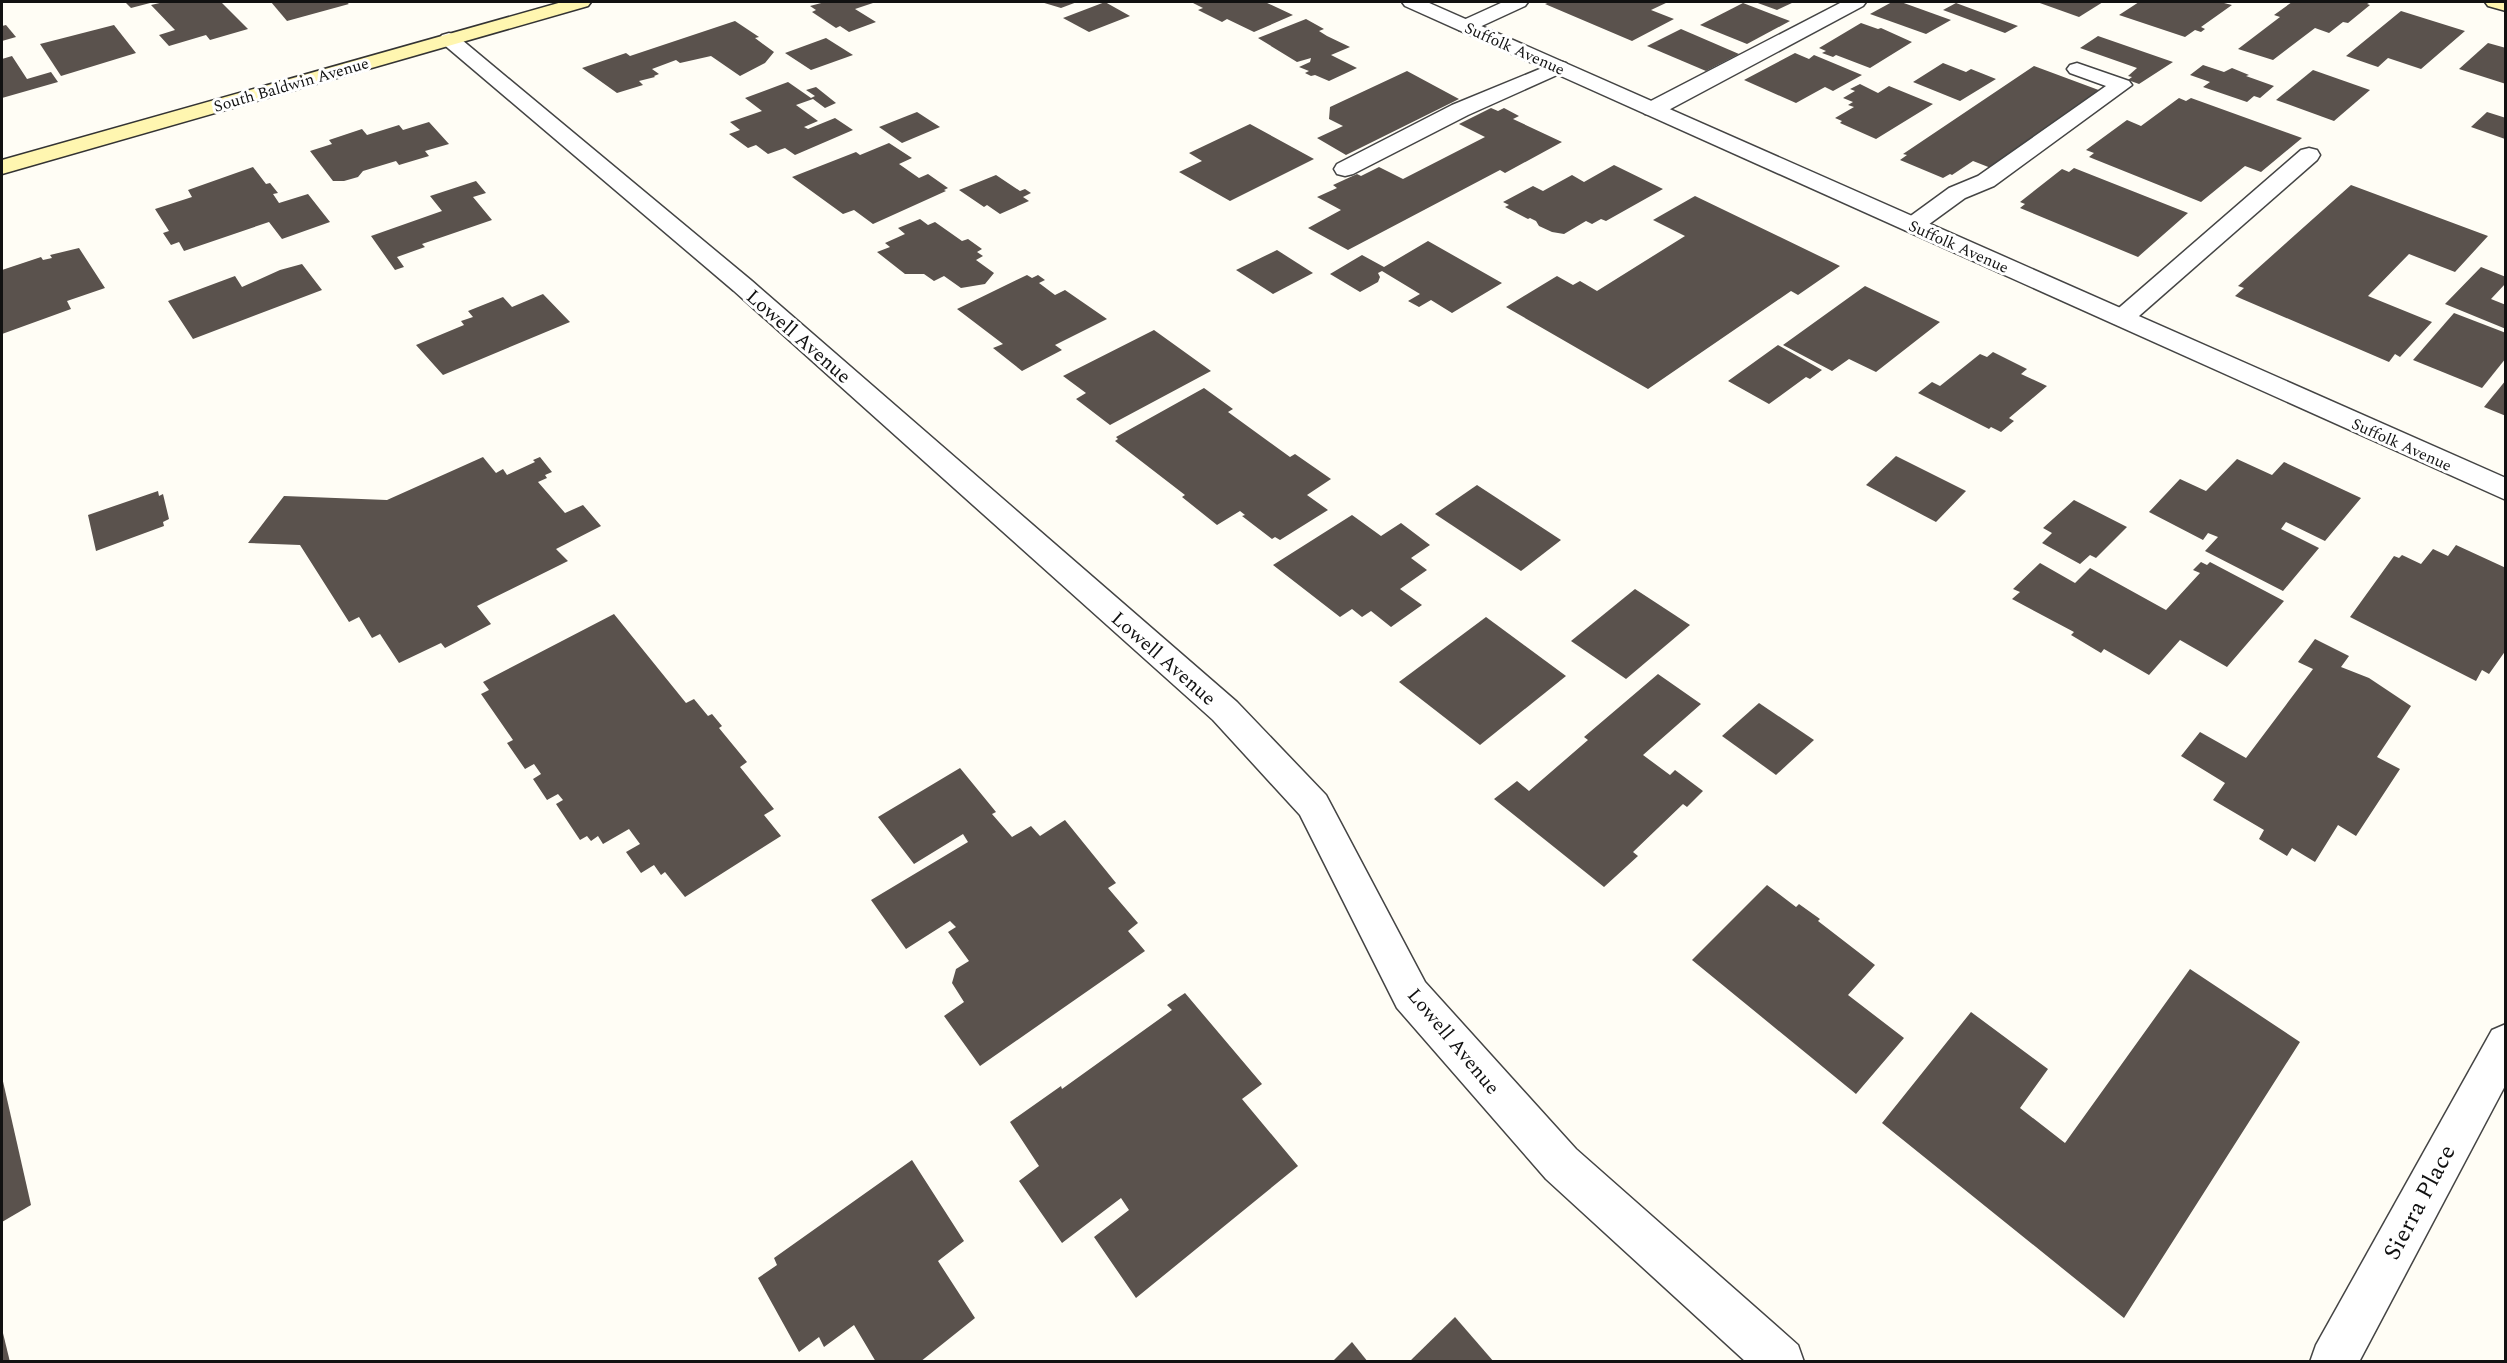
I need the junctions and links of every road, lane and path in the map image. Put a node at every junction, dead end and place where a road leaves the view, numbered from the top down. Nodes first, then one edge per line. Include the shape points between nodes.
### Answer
1 (580, 2) edge
2 (1412, 2) edge
3 (1518, 2) edge
4 (1856, 2) edge
5 (2495, 2) edge
6 (2505, 4) edge
7 (1466, 26) junction
8 (449, 39) junction
9 (1559, 67) junction
10 (2077, 69) dead end
11 (1653, 109) junction
12 (2309, 155) dead end
13 (2, 167) edge
14 (1345, 169) dead end
15 (1912, 225) junction
16 (2122, 318) junction
17 (2505, 490) edge
18 (2505, 1043) edge
19 (1781, 1362) edge
20 (2333, 1362) edge

1 - 8 street, South Baldwin Avenue
2 - 7 street, Suffolk Avenue
3 - 7 street
4 - 11 street
5 - 6 street
7 - 9 street, Suffolk Avenue
8 - 13 street, South Baldwin Avenue
8 - 19 street, Lowell Avenue via 742,286 1224,711 1313,805 1411,995 1561,1164
9 - 11 street, Suffolk Avenue
9 - 14 street via 1460,110
10 - 15 street via 2122,86 1986,181 1957,193
11 - 15 street, Suffolk Avenue
12 - 16 street
15 - 16 street, Suffolk Avenue
16 - 17 street, Suffolk Avenue
18 - 20 street, Sierra Place

